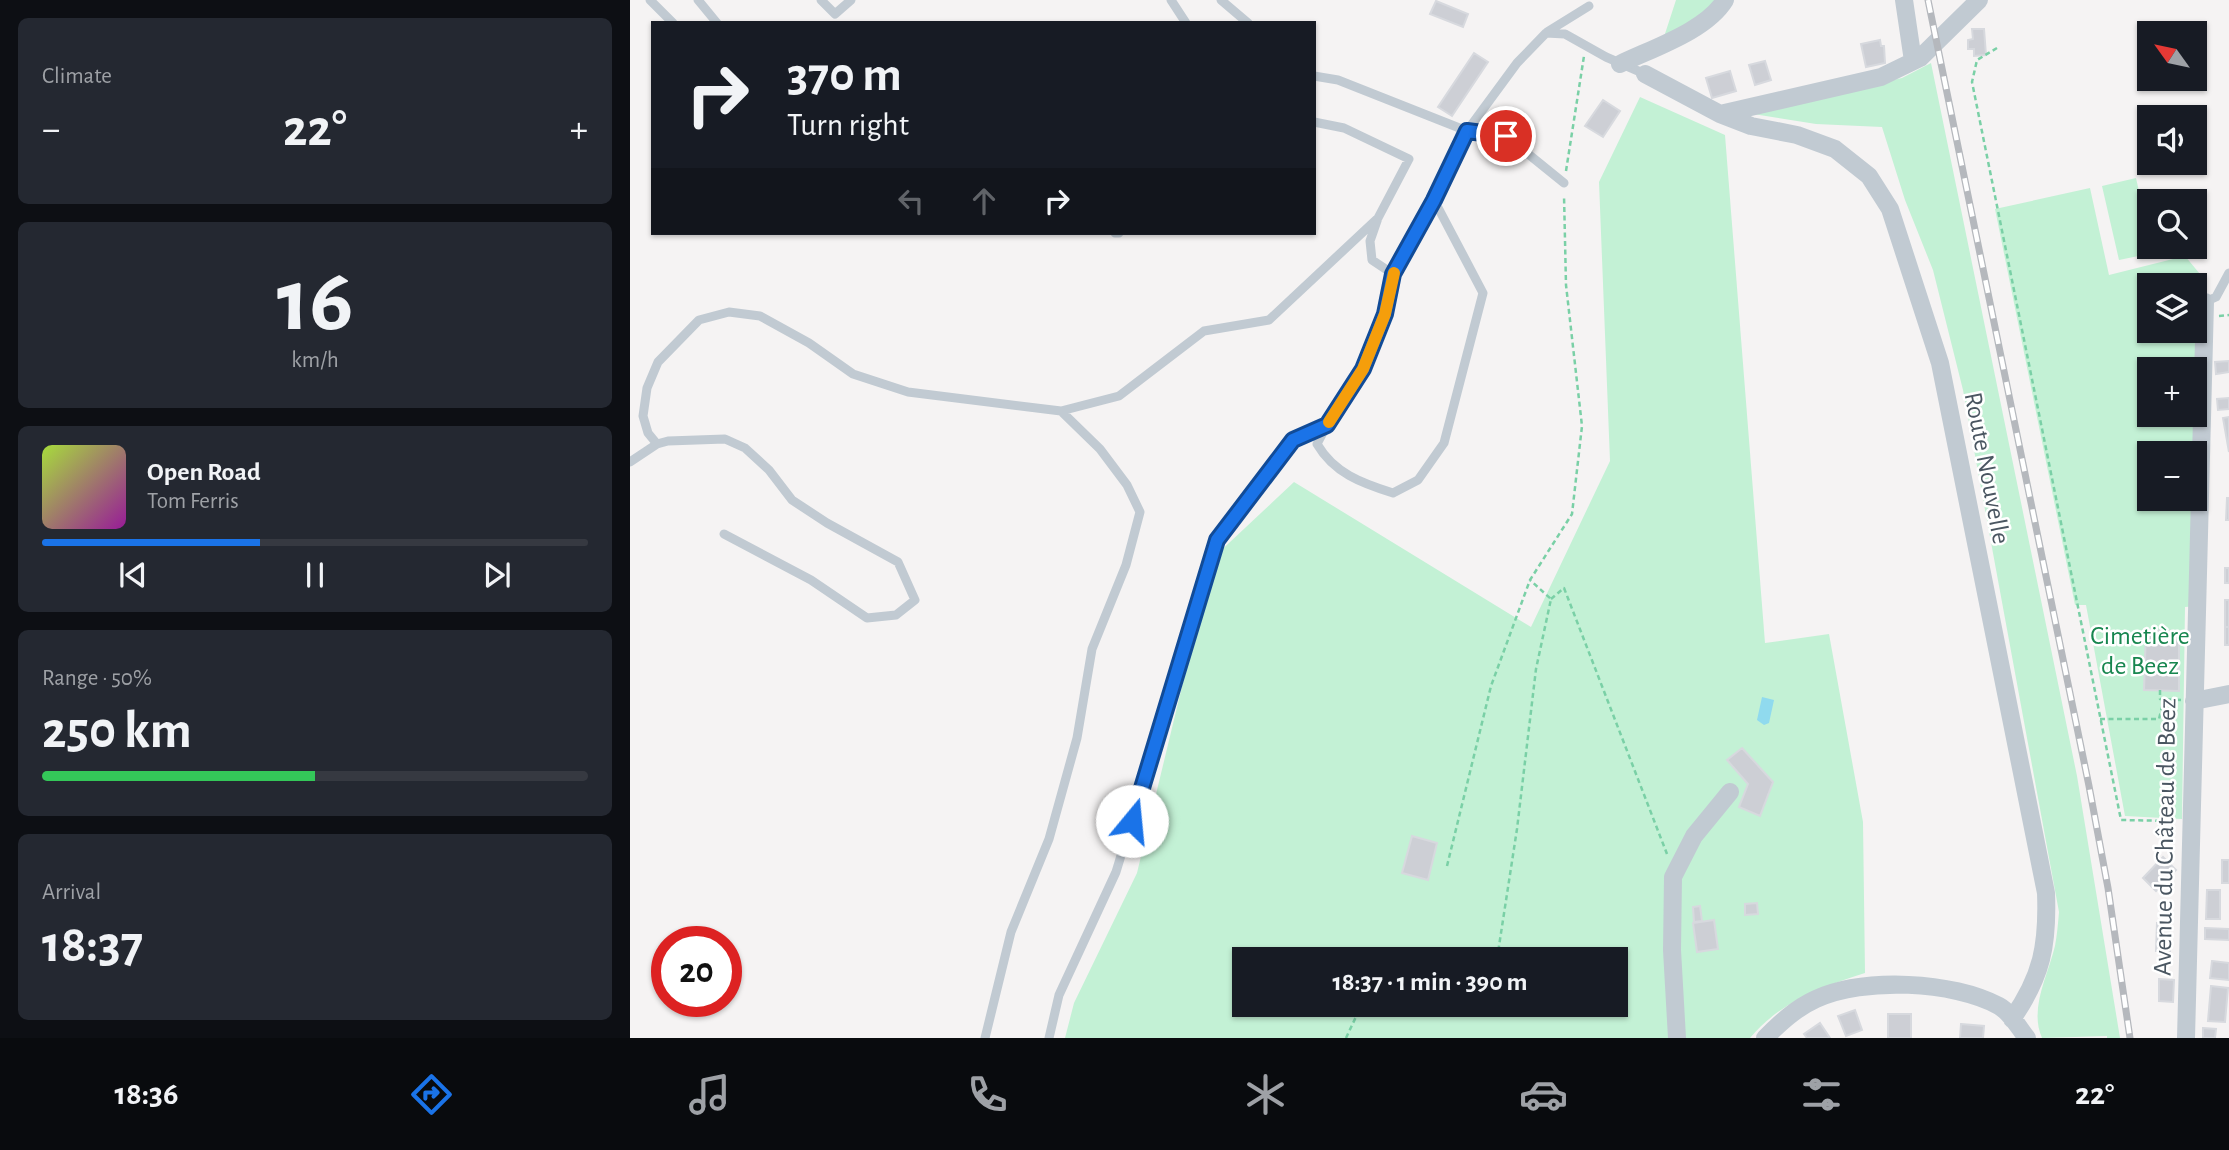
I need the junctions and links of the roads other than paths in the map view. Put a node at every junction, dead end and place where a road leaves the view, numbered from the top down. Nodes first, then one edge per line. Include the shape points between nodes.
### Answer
1 (650, 0) edge
2 (698, 0) edge
3 (821, 0) edge
4 (851, 0) edge
5 (1171, 0) edge
6 (1221, 0) edge
7 (1725, 0) edge
8 (1904, 0) edge
9 (1974, 5) edge
10 (1589, 6) dead end
11 (671, 21) edge
12 (716, 21) edge
13 (1185, 21) edge
14 (1246, 21) edge
15 (1546, 33) junction
16 (1916, 59) junction
17 (1620, 64) junction
18 (1645, 74) joint
19 (1316, 76) edge
20 (1720, 114) junction
21 (1316, 122) edge
22 (1467, 131) junction
23 (1564, 183) road end
24 (1434, 200) junction
25 (1378, 218) junction
26 (2229, 273) edge
27 (1393, 274) junction
28 (2207, 301) edge
29 (2204, 343) edge
30 (1061, 411) junction
31 (1327, 425) junction
32 (657, 444) junction
33 (630, 462) edge
34 (724, 534) dead end
35 (2229, 694) edge
36 (2194, 702) junction
37 (1730, 792) dead end
38 (2012, 1019) junction
39 (985, 1038) edge
40 (1049, 1038) edge
41 (1677, 1038) edge
42 (1765, 1038) edge
43 (2027, 1038) edge
44 (2186, 1038) edge

1 - 11 lane
2 - 12 lane
3 - 4 lane via 835,15
5 - 13 lane
6 - 14 lane
7 - 17 street via 1702,24
8 - 16 street
9 - 16 street
10 - 15 lane
15 - 17 lane via 1565,34
15 - 22 lane via 1517,63
16 - 20 street via 1881,77
17 - 18 lane
18 - 20 street, Route Nouvelle
19 - 22 lane via 1338,80
20 - 38 street, Route Nouvelle via 1835,149 1869,176 1891,209 1940,363 2046,893 2048,930 2041,962 2030,994
21 - 25 lane via 1344,128 1409,159
22 - 23 lane via 1506,136
22 - 24 lane
24 - 27 lane
24 - 31 lane via 1483,293 1444,443 1418,480 1392,493 1366,485 1328,462 1317,444
25 - 27 lane via 1370,241 1372,260
25 - 30 lane via 1269,320 1204,331 1119,396
26 - 28 lane via 2216,297
27 - 31 lane via 1385,314 1363,369
29 - 36 street, Avenue du Château de Beez
30 - 32 lane via 908,392 853,374 760,316 729,312 698,320 658,362 647,387 643,416
30 - 39 lane via 1100,449 1140,512 1126,565 1092,649 1074,750 1049,839 1011,932
31 - 40 lane via 1293,440 1217,540 1116,872 1059,995
32 - 33 lane
32 - 34 lane via 725,439 745,448 792,500 898,562 915,600 897,615 867,618 811,580
35 - 36 street
36 - 44 street, Avenue du Château de Beez
37 - 41 street via 1694,836 1673,877
38 - 42 street via 2000,1007 1961,993 1925,985 1892,985 1816,999 1784,1018
38 - 43 street

